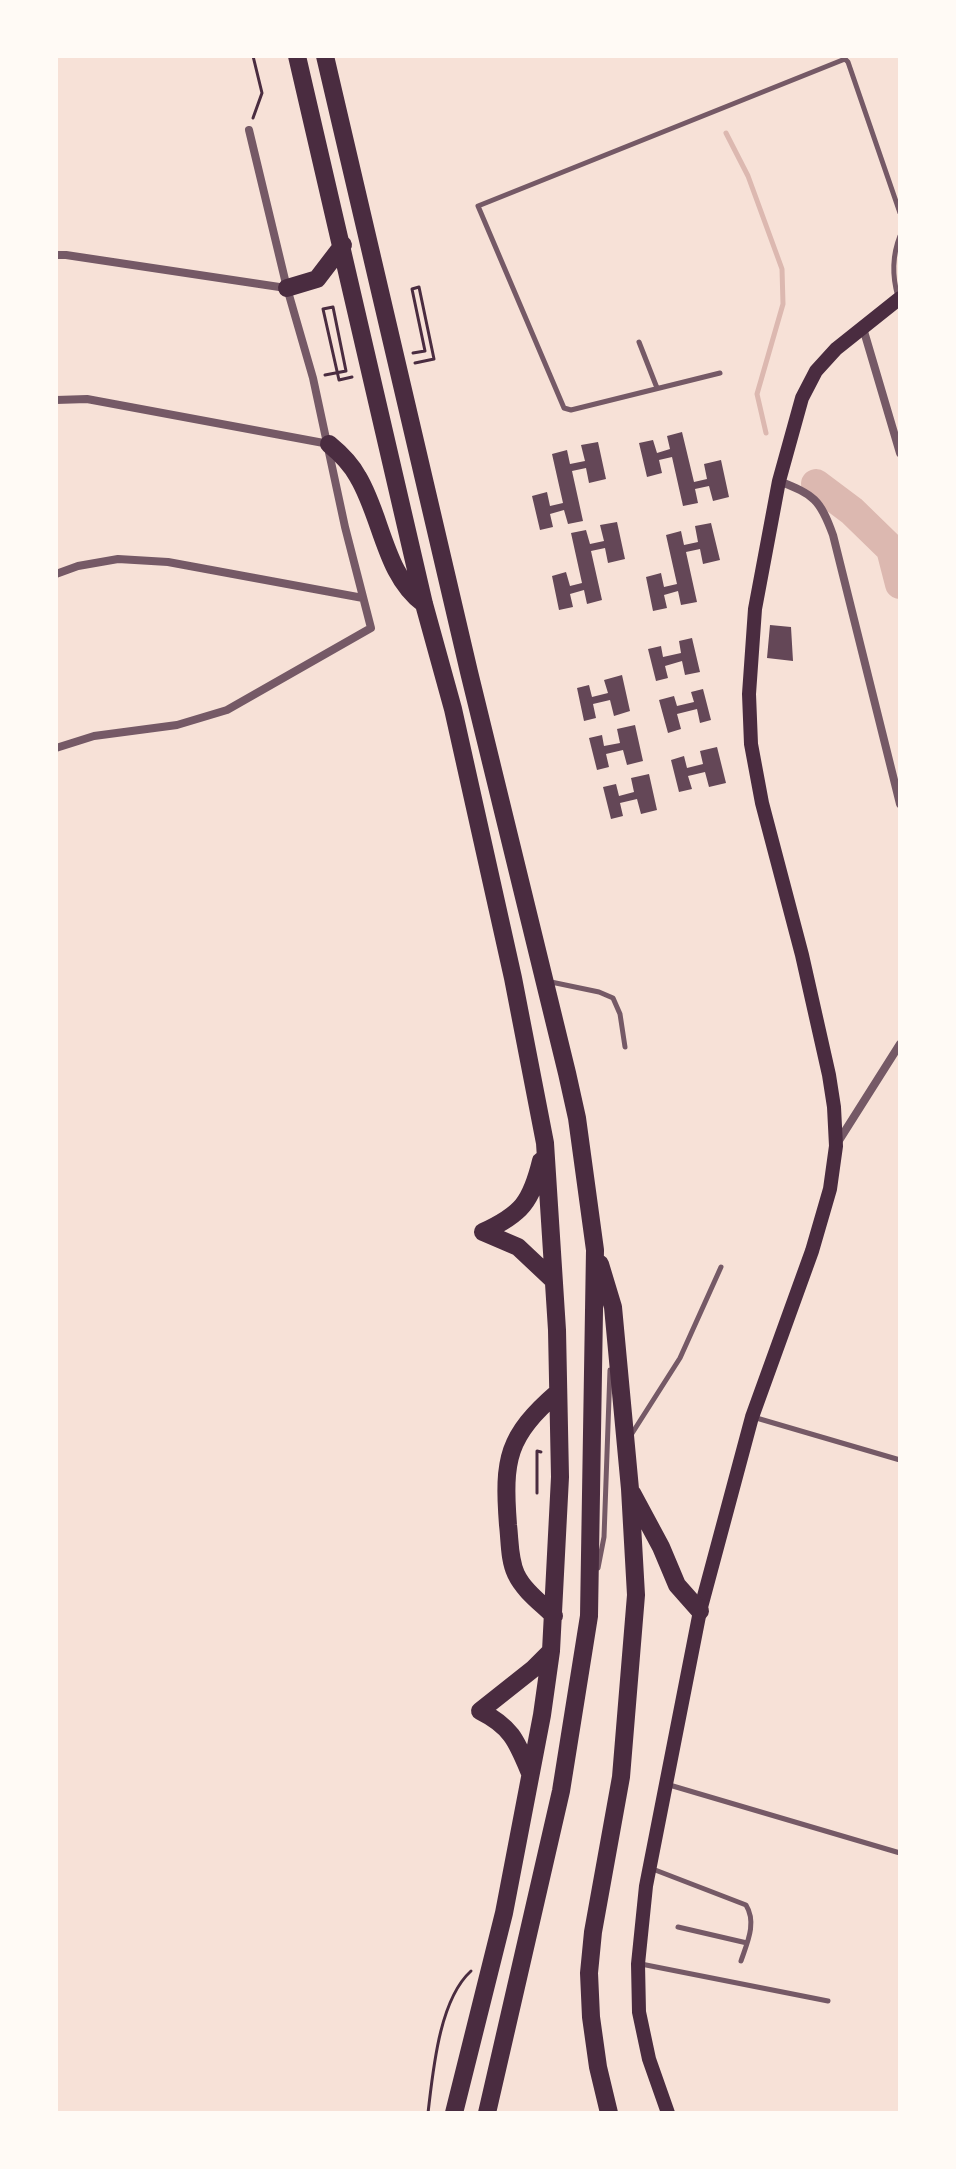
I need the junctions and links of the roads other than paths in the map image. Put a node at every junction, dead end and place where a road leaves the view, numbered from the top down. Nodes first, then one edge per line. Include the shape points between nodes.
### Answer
1 (297, 56) edge
2 (325, 56) edge
3 (249, 130) road end
4 (900, 213) edge
5 (900, 236) edge
6 (343, 245) junction
7 (56, 255) edge
8 (287, 288) junction
9 (899, 298) edge
10 (863, 328) junction
11 (639, 342) dead end
12 (720, 373) dead end
13 (657, 388) junction
14 (56, 400) edge
15 (329, 444) junction
16 (900, 453) edge
17 (779, 481) junction
18 (56, 574) edge
19 (363, 598) junction
20 (424, 604) junction
21 (56, 748) edge
22 (900, 804) edge
23 (546, 981) junction
24 (900, 1044) edge
25 (625, 1047) dead end
26 (545, 1143) junction
27 (836, 1146) junction
28 (595, 1250) junction
29 (721, 1267) dead end
30 (552, 1279) junction
31 (613, 1307) junction
32 (558, 1392) junction
33 (752, 1417) junction
34 (626, 1444) junction
35 (900, 1460) edge
36 (630, 1489) junction
37 (700, 1611) junction
38 (554, 1616) junction
39 (589, 1616) junction
40 (551, 1651) junction
41 (530, 1773) junction
42 (665, 1784) junction
43 (900, 1853) edge
44 (649, 1868) junction
45 (678, 1927) dead end
46 (747, 1943) junction
47 (741, 1961) dead end
48 (638, 1964) junction
49 (828, 2001) dead end
50 (454, 2113) edge
51 (487, 2113) edge
52 (609, 2113) edge
53 (668, 2113) edge

1 - 6 highway
2 - 23 highway
3 - 8 street
4 - 13 lane via 845,59 478,206 562,406
5 - 9 lane via 893,266
6 - 8 highway via 317,279
6 - 20 highway
7 - 8 street
8 - 15 street
9 - 10 main road
10 - 16 street
10 - 17 main road via 816,371 793,423
11 - 13 lane
12 - 13 lane
14 - 15 street via 87,399
15 - 19 street
15 - 20 highway via 358,476 406,587
17 - 22 street via 823,506
17 - 27 main road via 755,609 751,744 829,1075
18 - 19 street via 118,559 156,561
19 - 21 street via 371,628 227,710
20 - 26 highway via 453,709
23 - 25 lane via 613,998
23 - 28 highway via 577,1118
24 - 27 street
26 - 30 highway
26 - 30 highway via 527,1202 516,1216 483,1232 518,1247
27 - 33 main road via 812,1251
28 - 31 highway
28 - 39 highway
29 - 34 lane via 680,1358
30 - 32 highway
31 - 34 highway
31 - 39 lane via 604,1537
32 - 38 highway
32 - 38 highway via 520,1431 508,1461 507,1501 517,1576
33 - 35 lane
33 - 37 main road
34 - 36 highway
36 - 37 highway via 677,1585
36 - 52 highway via 636,1595 627,1715 589,1973 598,2067
37 - 42 main road
38 - 40 highway
39 - 51 highway via 561,1791
40 - 41 highway
40 - 41 highway via 480,1711 516,1739
41 - 50 highway via 504,1913
42 - 43 lane
42 - 44 main road
44 - 46 lane via 746,1905 751,1914
44 - 48 main road
45 - 46 lane
46 - 47 lane
48 - 49 lane
48 - 53 main road via 639,2012

